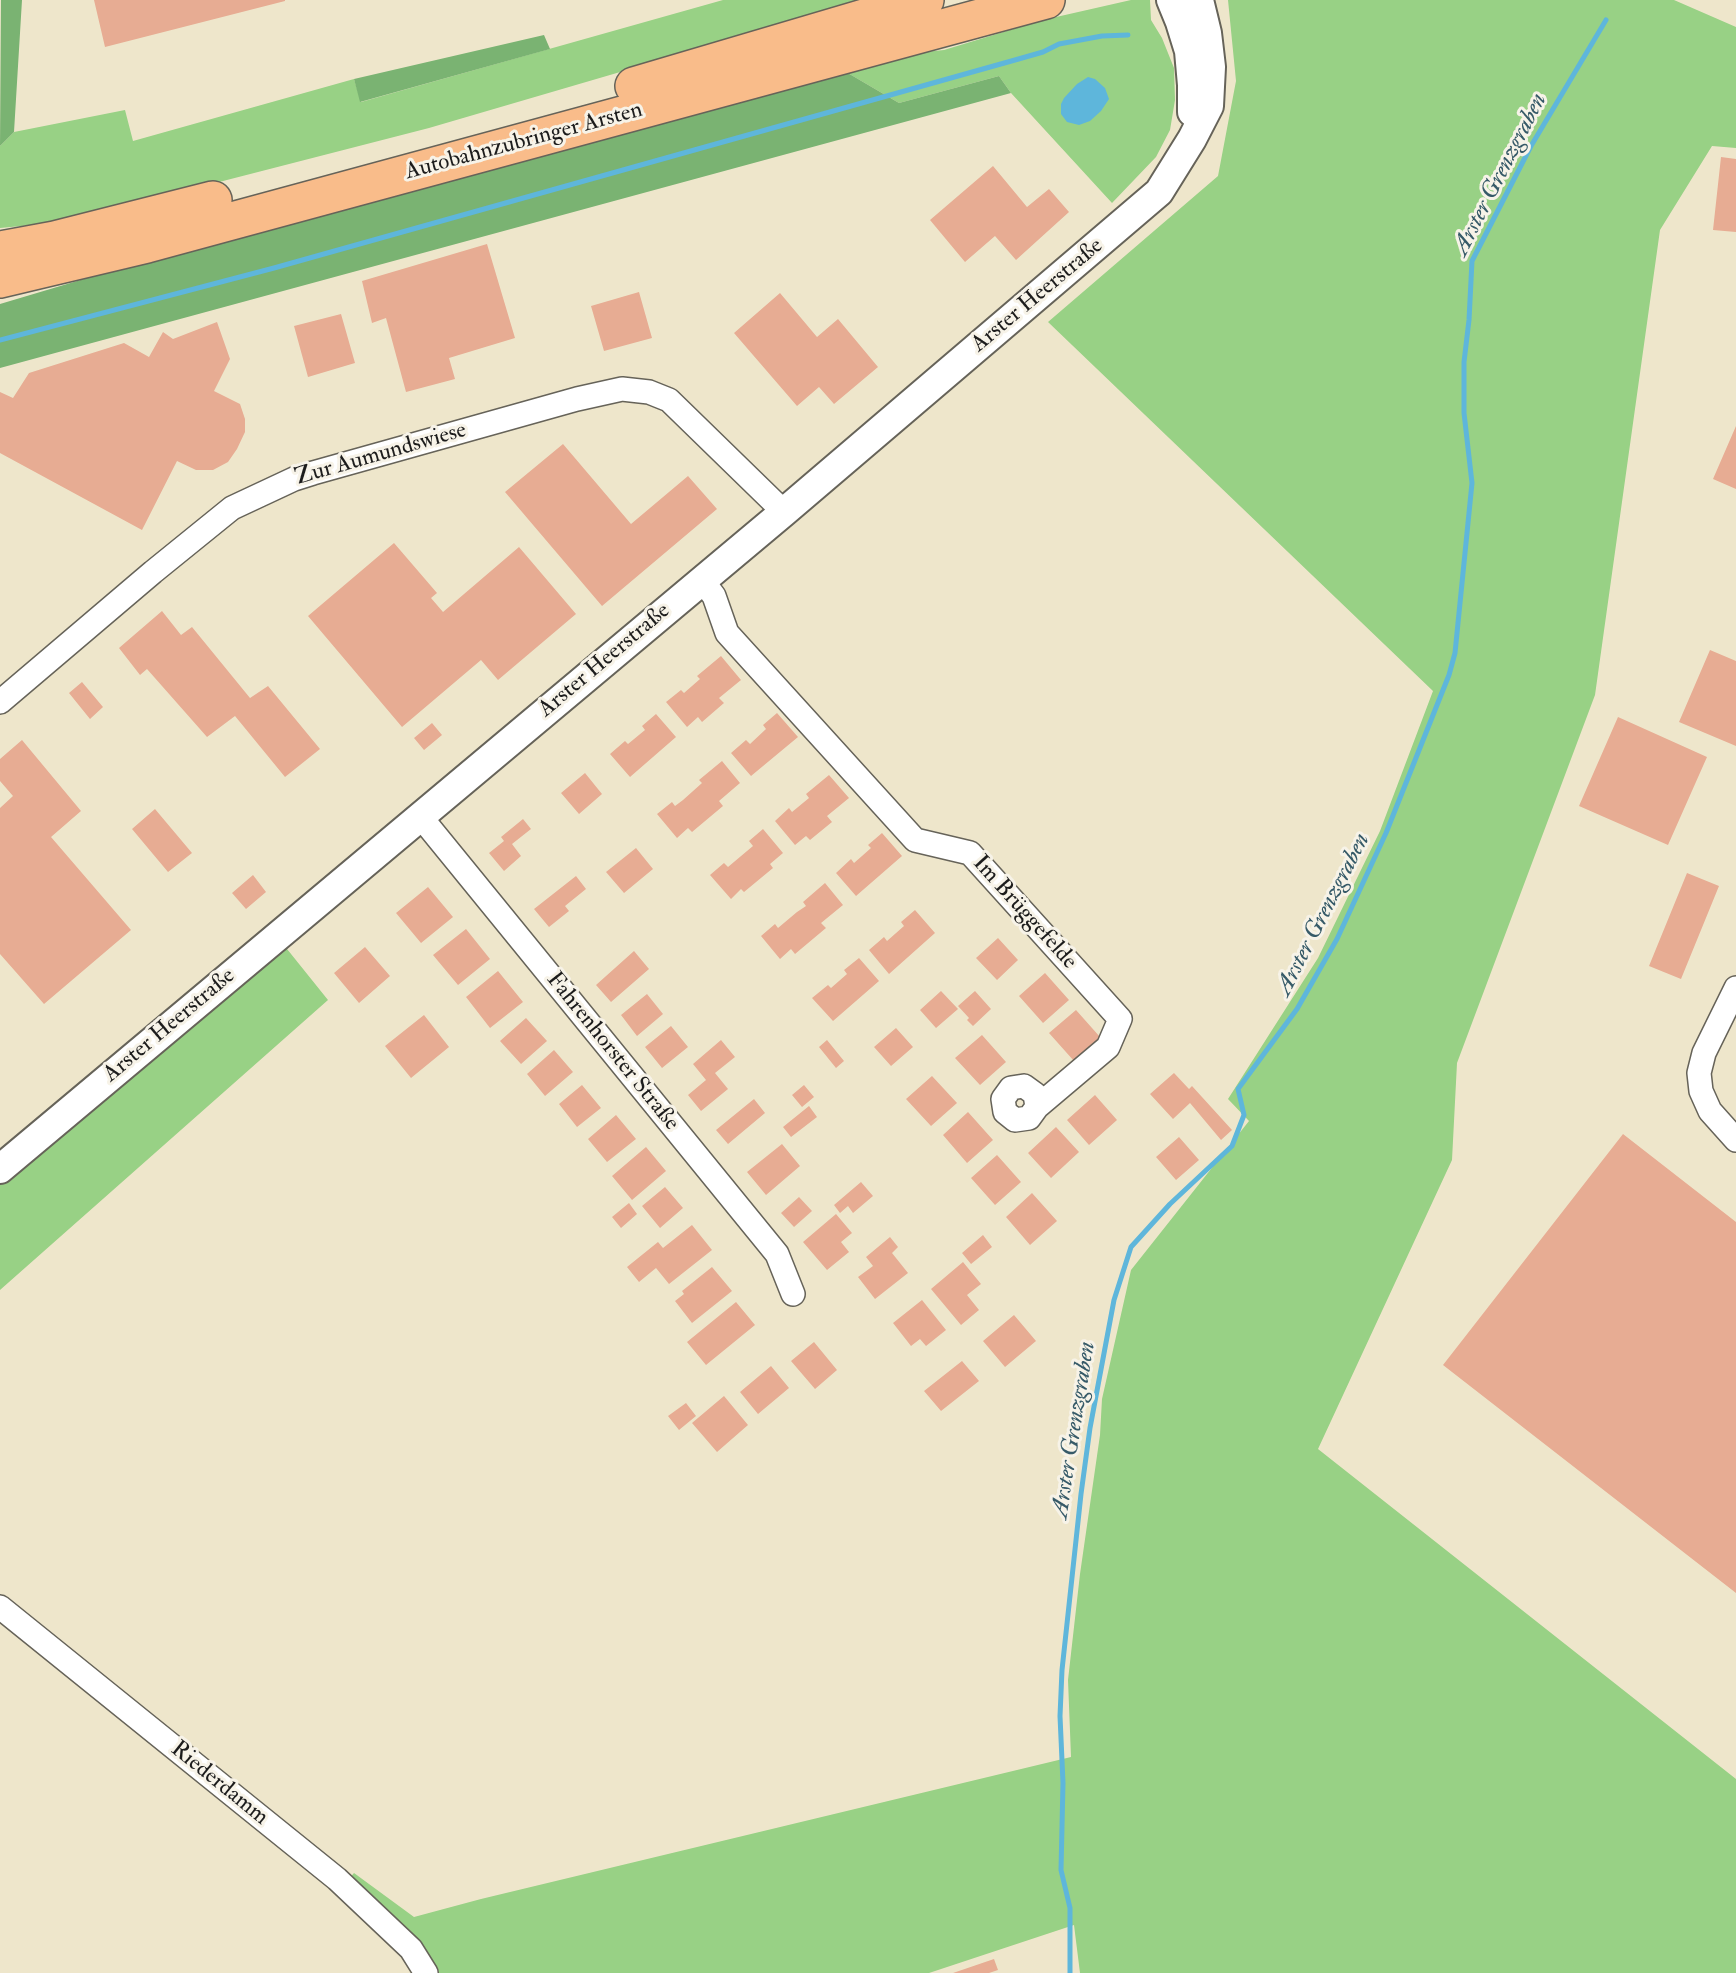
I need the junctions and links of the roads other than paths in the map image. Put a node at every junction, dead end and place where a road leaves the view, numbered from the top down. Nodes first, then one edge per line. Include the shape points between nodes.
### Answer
1 (925, 0) edge
2 (1046, 0) edge
3 (1171, 0) edge
4 (1199, 0) edge
5 (1192, 139) junction
6 (0, 250) edge
7 (0, 279) edge
8 (785, 512) junction
9 (702, 580) junction
10 (0, 702) edge
11 (420, 816) junction
12 (1736, 988) edge
13 (1037, 1107) dead end
14 (1736, 1140) edge
15 (0, 1168) edge
16 (793, 1294) dead end
17 (0, 1607) edge
18 (426, 1973) edge

1 - 6 highway, Autobahnzubringer Arsten via 458,135 68,237
2 - 7 highway, Autobahnzubringer Arsten via 147,244
3 - 5 street via 1189,51
4 - 5 street, Arster Heerstraße via 1211,67 1209,106
5 - 8 street, Arster Heerstraße via 1159,192
8 - 9 street, Arster Heerstraße
8 - 10 street, Zur Aumundswiese via 669,400 622,389 577,399 294,479 232,508
9 - 11 street, Arster Heerstraße
9 - 13 street, Im Brüggefelde via 714,596 727,633 915,840 971,853 1120,1019 1108,1047
11 - 15 street, Arster Heerstraße
11 - 16 street, Fahrenhorster Straße via 777,1254
12 - 14 street via 1699,1073 1710,1111
17 - 18 street, Riederdamm via 337,1879 411,1949

